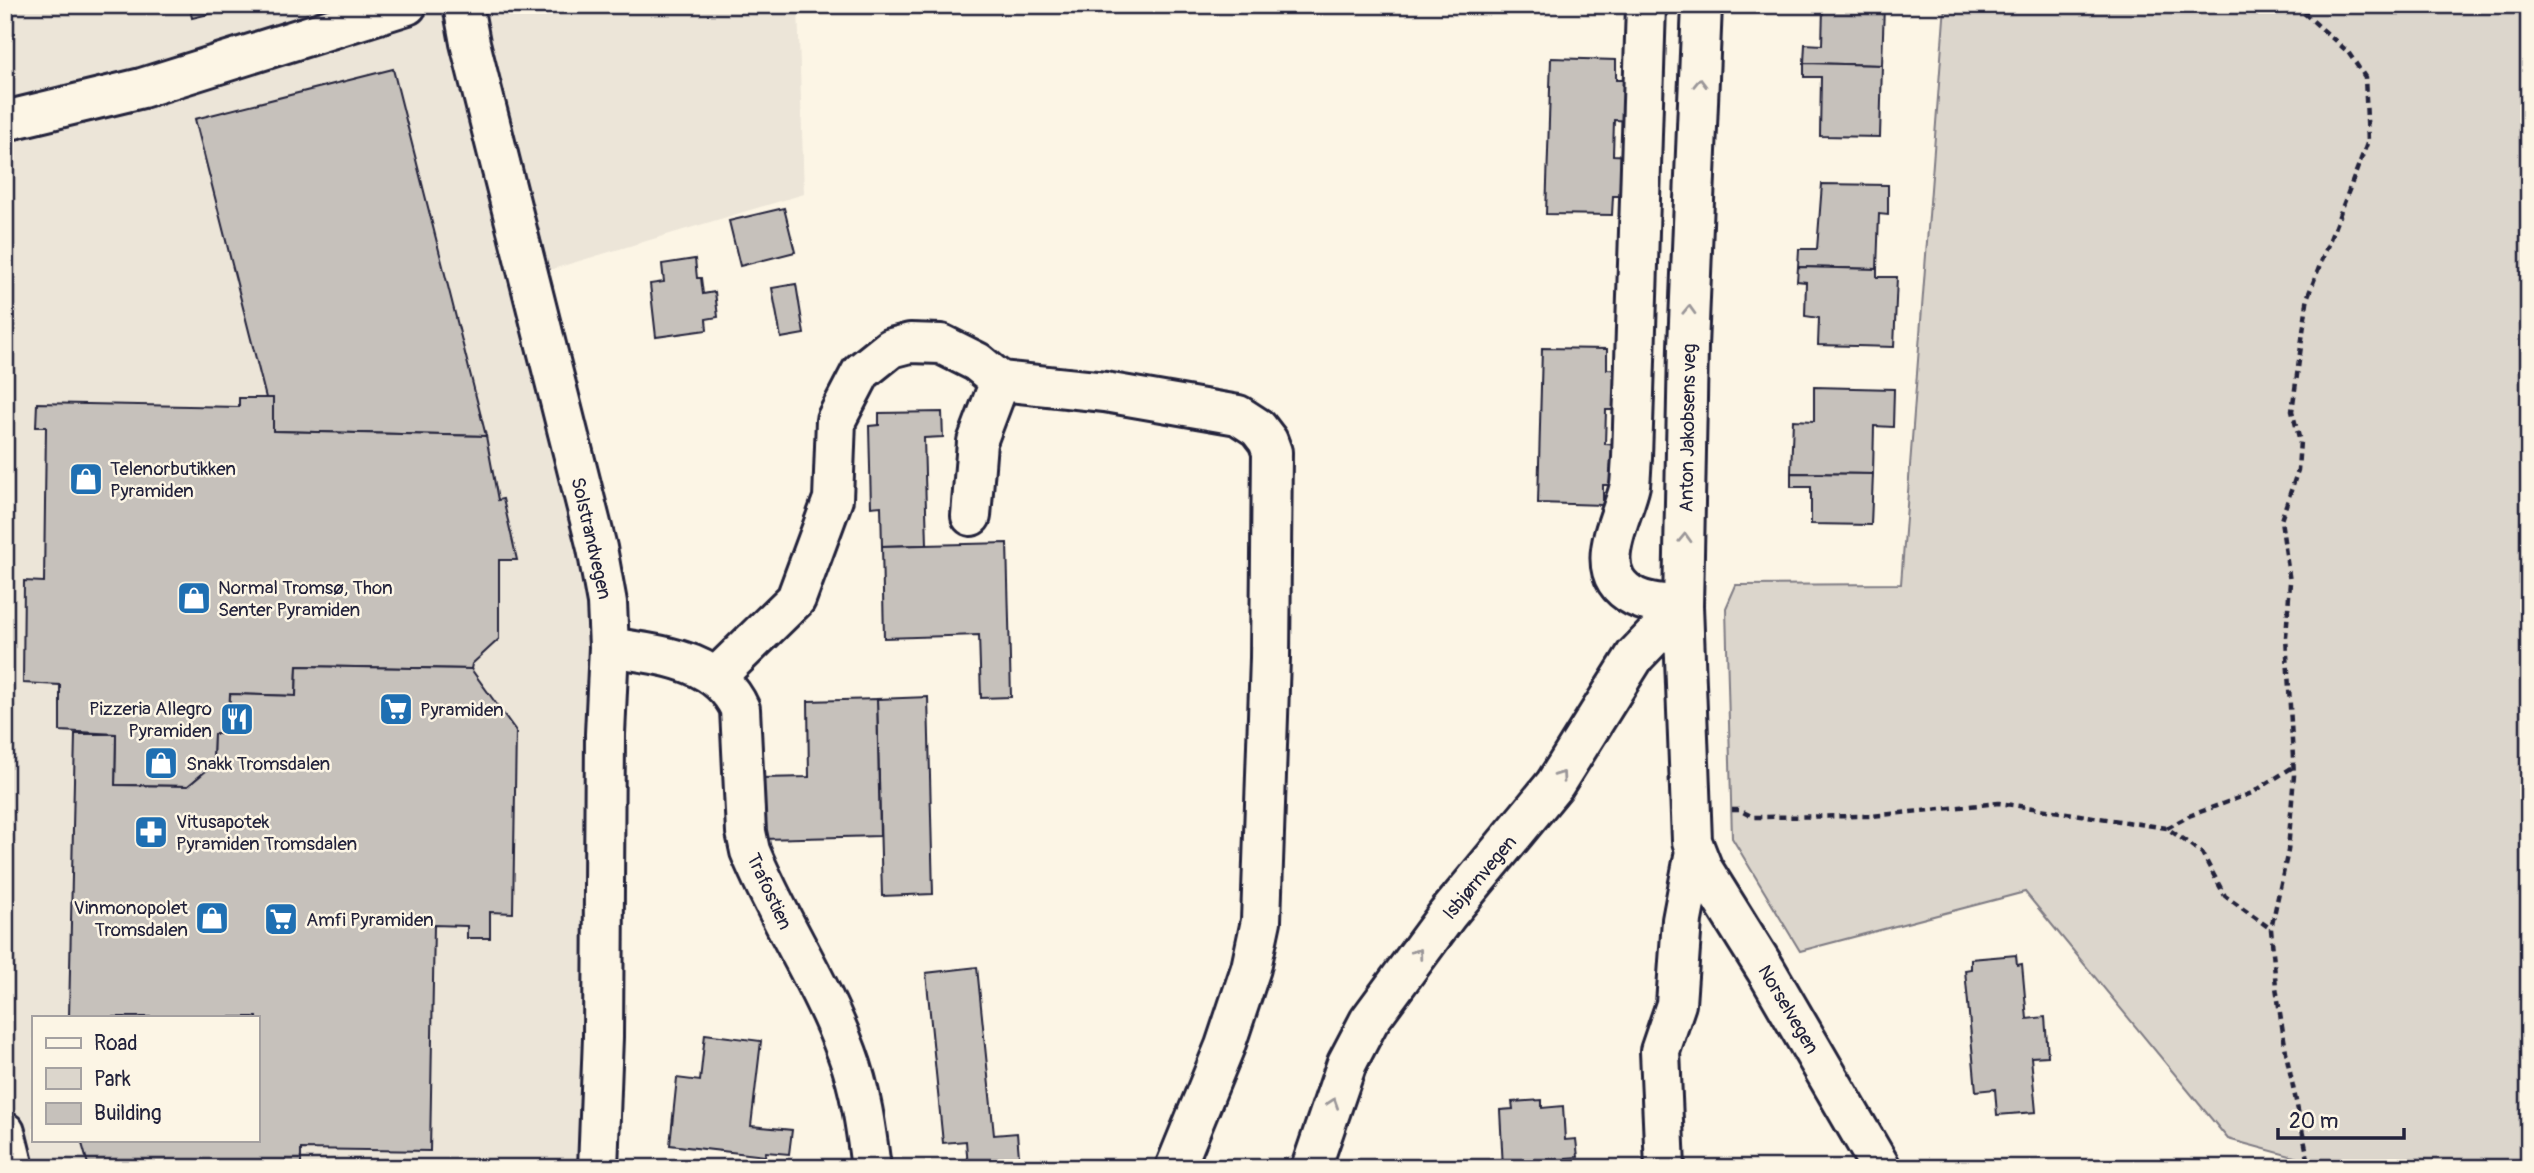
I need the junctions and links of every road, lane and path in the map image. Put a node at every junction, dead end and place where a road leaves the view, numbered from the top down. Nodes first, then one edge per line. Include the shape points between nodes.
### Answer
1 (407, 5) edge
2 (463, 5) edge
3 (1646, 5) edge
4 (1702, 5) edge
5 (2295, 5) edge
6 (5, 121) edge
7 (1000, 381) junction
8 (971, 516) dead end
9 (1683, 606) junction
10 (609, 647) junction
11 (716, 677) junction
12 (2293, 767) junction
13 (1689, 809) junction
14 (2167, 828) junction
15 (1695, 851) junction
16 (2272, 929) junction
17 (5, 1132) edge
18 (14, 1168) edge
19 (598, 1168) edge
20 (871, 1168) edge
21 (1175, 1168) edge
22 (1311, 1168) edge
23 (1665, 1168) edge
24 (1881, 1168) edge
25 (2310, 1168) edge

1 - 6 street via 142,88
2 - 10 street, Solstrandvegen via 597,548
3 - 9 street via 1632,458 1630,485 1613,535 1612,559 1616,579 1635,597
9 -> 4 street, Anton Jakobsens veg
5 - 12 path via 2348,52 2365,77 2368,141 2308,296 2291,411 2300,441 2298,470 2281,520 2290,574 2286,637
7 - 8 street via 976,442
7 - 11 street via 977,362 941,344 911,342 891,348 861,372 836,421 833,499 796,599
7 - 21 street via 1105,391 1238,415 1258,428 1272,452 1261,921 1225,1046
9 - 13 street, Anton Jakobsens veg
22 -> 9 street, Isbjørnvegen via 1346,1063 1368,1021 1447,915 1555,784 1635,656
10 - 11 street, Trafostien via 673,658
10 - 19 street, Solstrandvegen
11 - 20 street, Trafostien via 740,709 750,851 847,1052 860,1095
12 - 14 path via 2252,793
12 - 16 path via 2288,850
13 - 14 path via 1739,810 1753,817 1872,816 1998,803
13 - 15 street, Anton Jakobsens veg
14 - 16 path via 2202,853 2225,895
15 - 23 street via 1682,920 1676,1004 1660,1051
15 - 24 street, Norselvegen
16 - 25 path via 2287,1058
17 - 18 street

